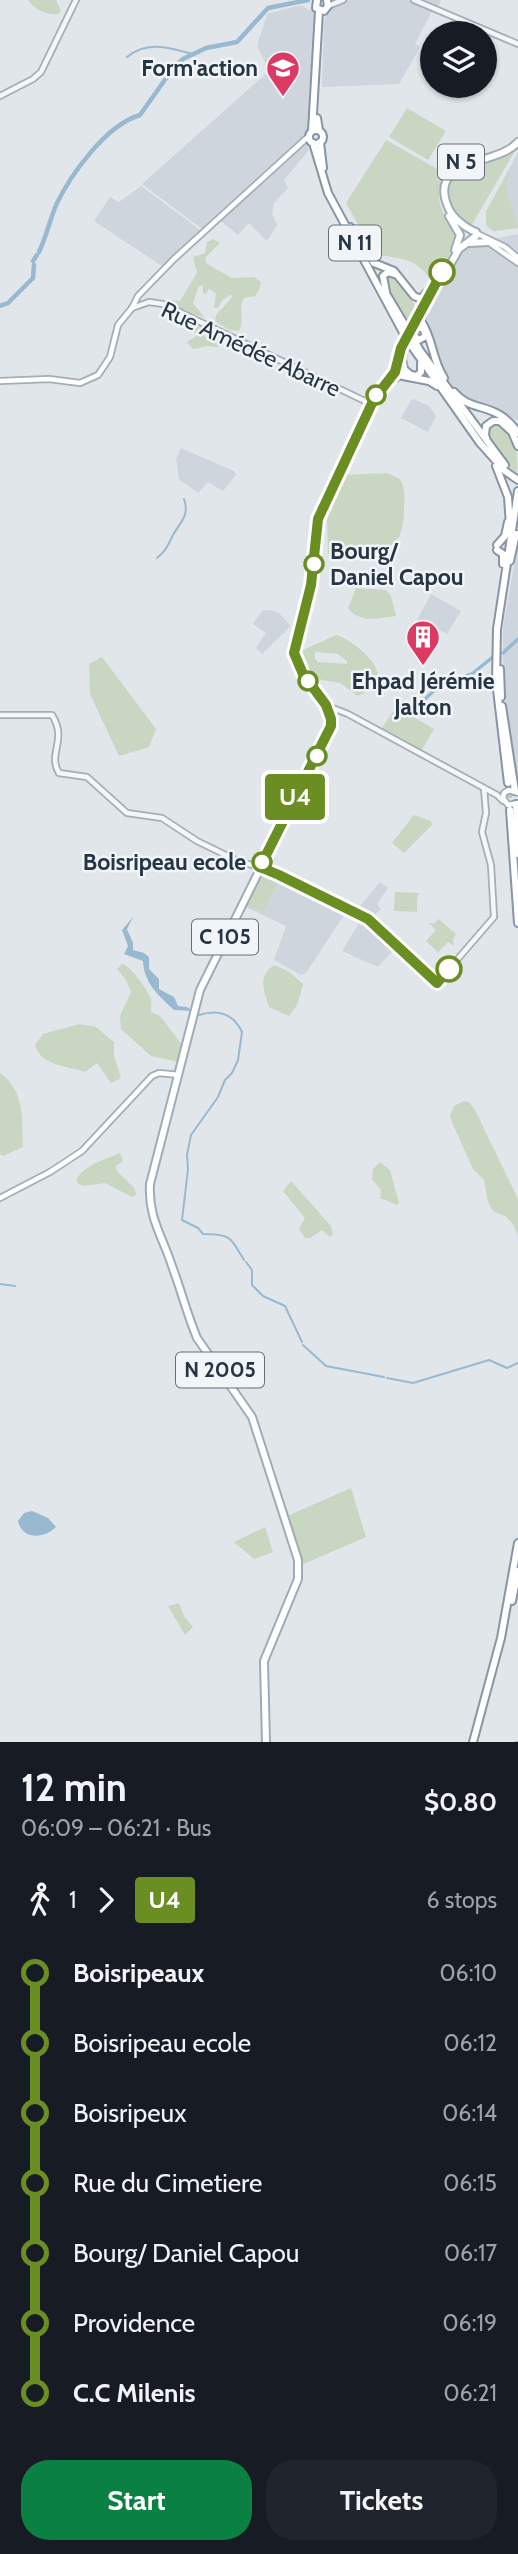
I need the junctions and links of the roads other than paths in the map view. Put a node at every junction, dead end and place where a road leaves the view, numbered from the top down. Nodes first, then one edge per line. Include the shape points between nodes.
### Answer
1 (76, 0) edge
2 (317, 0) edge
3 (342, 0) edge
4 (414, 0) edge
5 (325, 6) edge
6 (518, 44) edge
7 (0, 96) edge
8 (518, 136) edge
9 (314, 137) junction
10 (518, 142) edge
11 (450, 216) junction
12 (349, 225) junction
13 (471, 235) junction
14 (489, 242) junction
15 (454, 255) junction
16 (518, 260) edge
17 (436, 282) junction
18 (387, 299) junction
19 (132, 309) junction
20 (422, 312) junction
21 (411, 327) junction
22 (401, 371) junction
23 (0, 381) edge
24 (447, 389) junction
25 (449, 401) junction
26 (371, 404) junction
27 (518, 433) edge
28 (518, 439) edge
29 (480, 443) junction
30 (489, 446) junction
31 (518, 446) edge
32 (490, 455) junction
33 (518, 478) edge
34 (518, 491) edge
35 (320, 514) junction
36 (312, 518) dead end
37 (518, 518) edge
38 (518, 536) edge
39 (514, 544) junction
40 (503, 576) junction
41 (502, 589) junction
42 (326, 705) junction
43 (499, 709) junction
44 (0, 715) edge
45 (509, 783) tunnel mouth
46 (484, 788) junction
47 (505, 792) junction
48 (517, 792) edge
49 (498, 796) junction
50 (512, 805) edge
51 (518, 854) edge
52 (260, 867) junction
53 (518, 881) edge
54 (517, 900) edge
55 (518, 923) edge
56 (194, 1010) joint
57 (179, 1075) junction
58 (0, 1198) edge
59 (518, 1544) edge
60 (518, 1571) edge
61 (266, 1742) edge
62 (475, 1742) edge

1 - 7 street via 41,72
2 - 5 main road via 315,5
3 - 5 street
4 - 6 street
5 - 9 main road, N 11
8 - 11 main road, N 5 via 502,150 463,161 450,170 441,192
9 - 12 main road, N 11 via 328,185
9 - 18 main road, N 11 via 328,193
9 - 19 main road via 174,259 138,296
10 - 13 main road, N 5 via 500,155 463,165 449,177 448,208
11 - 13 main road
11 - 15 main road via 460,235
12 - 17 main road via 374,263 394,271 415,297 421,299
12 - 18 main road, N 11
13 - 14 main road
13 - 15 main road
13 - 16 main road via 505,247
14 - 15 main road via 470,243
14 - 16 main road
15 - 17 main road
15 - 20 main road
17 - 20 main road
18 - 20 main road via 382,280 388,272 396,276
18 - 21 main road, N 11
18 - 22 main road via 422,367 417,376
18 - 25 main road, N 11
19 - 23 main road, Rue Amédée Abarre via 118,325 110,357 97,375 80,383
19 - 26 street, Rue Amédée Abarre via 149,302 163,304
20 - 21 main road
20 - 27 main road via 436,364 453,391 462,401 500,413
21 - 22 main road, bridge
21 - 24 main road, N 11
22 - 25 main road via 432,383
22 - 26 main road
24 - 28 main road via 464,405 503,419
24 - 30 main road, N 11
25 - 29 main road, N 11
26 - 35 main road
29 - 32 main road, N 11
29 - 40 main road via 506,499 508,522 497,547 503,554
30 - 31 main road via 485,429 495,421 509,428
30 - 33 main road, N 11
32 - 33 main road, N 11
32 - 40 main road via 510,503
34 - 41 main road
35 - 36 main road
35 - 42 main road via 308,600 294,653
37 - 39 main road
38 - 39 main road
39 - 43 main road via 501,629
40 - 41 main road
41 - 43 main road via 497,640
42 - 46 street
42 - 52 main road, C 105 via 331,719 328,734
43 - 45 main road
43 - 47 main road
43 - 48 main road
44 - 52 street via 52,715 60,733 55,760 59,773 87,777 127,813 162,818 193,840
46 - 49 street
46 - 52 street via 482,832 491,865 494,917 437,983 368,919
47 - 48 main road
47 - 49 street
47 - 50 main road
49 - 50 street
50 - 51 main road
50 - 53 main road
50 - 54 main road
52 - 56 main road, C 105 via 209,969
54 - 55 main road
56 - 57 main road, N 2005
57 - 58 main road via 152,1076 80,1153
57 - 61 main road, N 2005 via 150,1184 150,1212 197,1338 251,1418 299,1566 298,1579 264,1661
59 - 62 main road
60 - 62 main road via 499,1662

